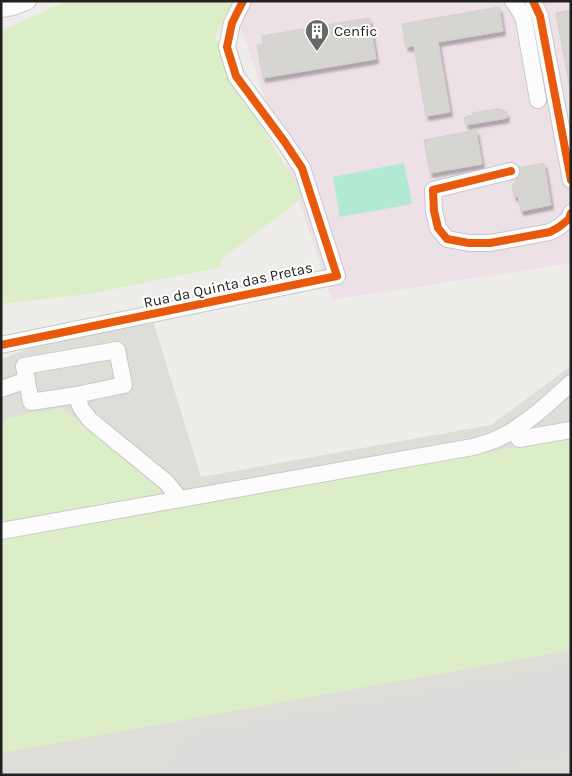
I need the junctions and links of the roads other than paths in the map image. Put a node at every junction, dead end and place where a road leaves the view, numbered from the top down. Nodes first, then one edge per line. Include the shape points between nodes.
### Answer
1 (28, 1) edge
2 (243, 1) edge
3 (513, 1) edge
4 (533, 1) edge
5 (1, 9) edge
6 (538, 100) dead end
7 (510, 171) dead end
8 (571, 180) edge
9 (571, 213) edge
10 (1, 345) edge
11 (27, 380) junction
12 (571, 384) edge
13 (1, 389) edge
14 (76, 396) junction
15 (571, 430) edge
16 (519, 439) dead end
17 (180, 498) junction
18 (1, 531) edge

1 - 5 street
2 - 10 street, Rua da Quinta das Pretas via 232,23 227,47 236,76 302,168 337,276
3 - 6 street via 524,20
4 - 8 street via 540,16
7 - 9 street via 433,190 438,228 448,239 490,243 550,232
11 - 13 street
11 - 14 street via 31,402
11 - 14 street via 24,366 117,350 124,385
12 - 17 street via 514,430 473,448
14 - 17 street via 90,420 166,482
15 - 16 street
17 - 18 street

